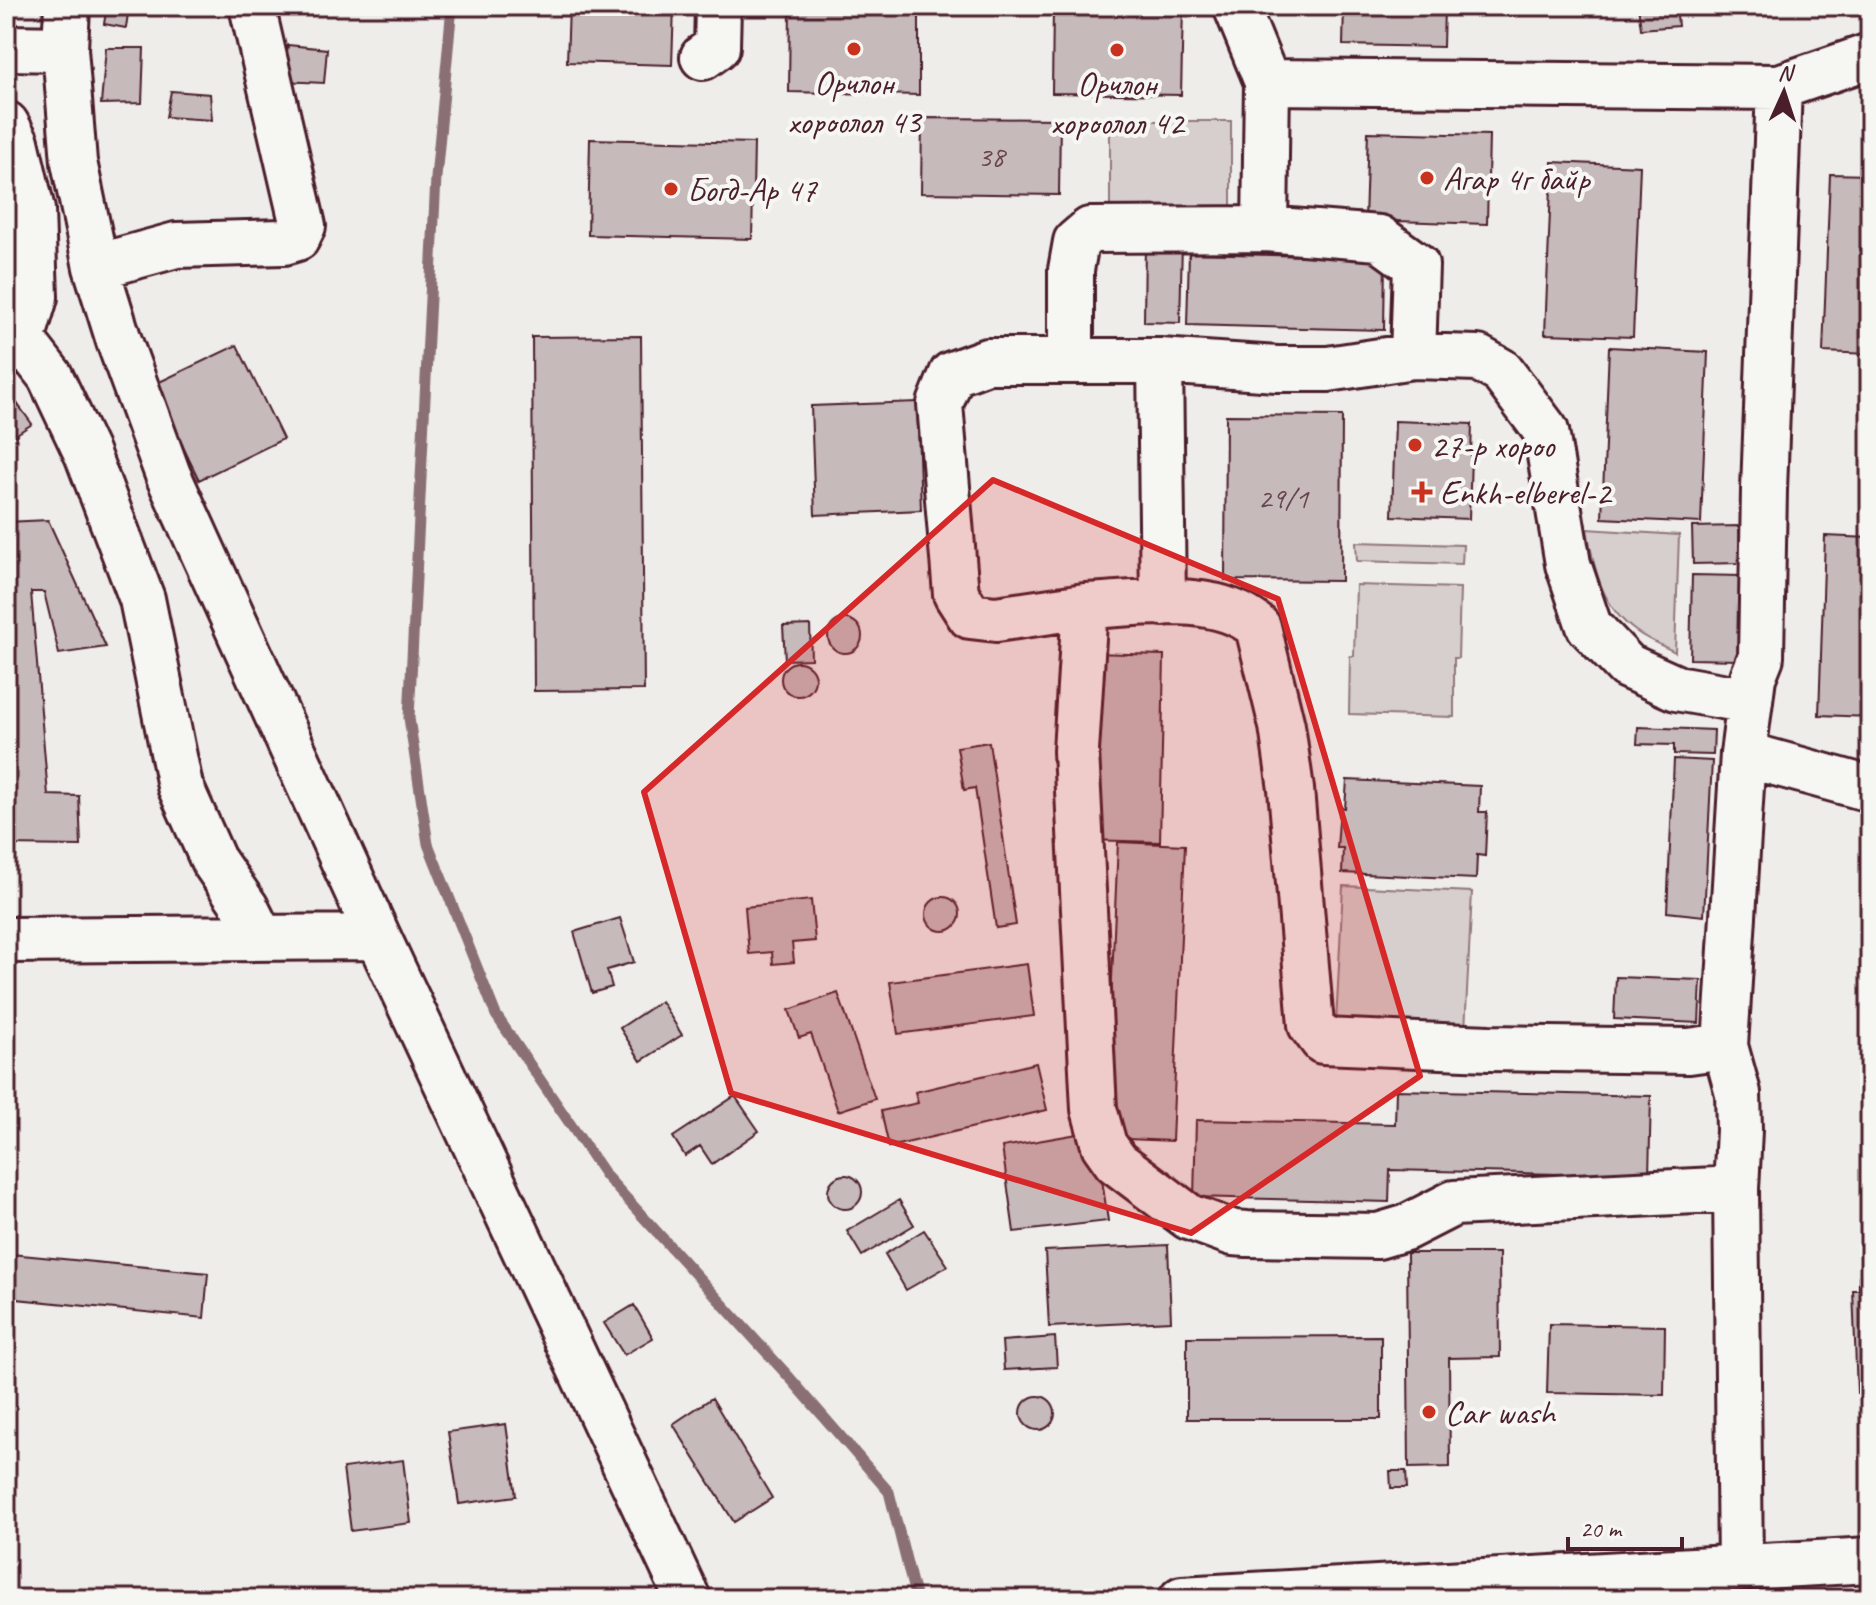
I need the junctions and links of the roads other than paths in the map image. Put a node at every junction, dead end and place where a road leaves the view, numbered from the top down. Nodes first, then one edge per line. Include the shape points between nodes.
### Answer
1 (67, 6) edge
2 (252, 6) edge
3 (718, 6) edge
4 (1236, 6) edge
5 (6, 48) edge
6 (65, 49) junction
7 (1870, 56) edge
8 (703, 57) dead end
9 (1267, 82) junction
10 (1779, 87) junction
11 (6, 124) edge
12 (1265, 229) junction
13 (96, 267) junction
14 (14, 347) edge
15 (1413, 356) junction
16 (1071, 361) junction
17 (1160, 361) junction
18 (1163, 603) junction
19 (1085, 606) junction
20 (1750, 701) junction
21 (1743, 754) junction
22 (1870, 789) edge
23 (378, 937) junction
24 (261, 938) junction
25 (6, 940) edge
26 (1725, 1046) junction
27 (1736, 1189) junction
28 (1870, 1560) edge
29 (1740, 1567) junction
30 (688, 1599) edge
31 (1182, 1599) edge

1 - 6 street
2 - 13 street via 303,226 297,238 176,245
3 - 8 street via 717,47
4 - 9 street
5 - 6 street
6 - 13 street via 74,162
7 - 10 street
9 - 10 street
9 - 12 street
10 - 20 street via 1761,657
11 - 14 street via 16,142 32,210 35,297
12 - 15 street via 1379,238 1416,265
12 - 16 street via 1090,230 1076,242 1071,270
13 - 23 street via 168,475
14 - 24 street via 50,376 87,454 142,599 180,786 213,860
15 - 17 street via 1328,369
15 - 20 street via 1478,358 1501,371 1546,431 1568,564 1589,626 1627,666 1676,688
16 - 17 street
16 - 19 street via 987,361 952,374 940,404 956,594 970,616 996,619
17 - 18 street
18 - 19 street
18 - 26 street via 1204,602 1246,616 1258,627 1291,789 1311,1025 1323,1041 1689,1051
19 - 27 street via 1076,751 1094,1109 1104,1145 1116,1162 1189,1217 1247,1234 1378,1236 1454,1203
20 - 21 street
21 - 22 street
21 - 26 street
23 - 24 street
23 - 30 street
24 - 25 street
26 - 27 street via 1738,1093
27 - 29 street
28 - 29 street
29 - 31 street

